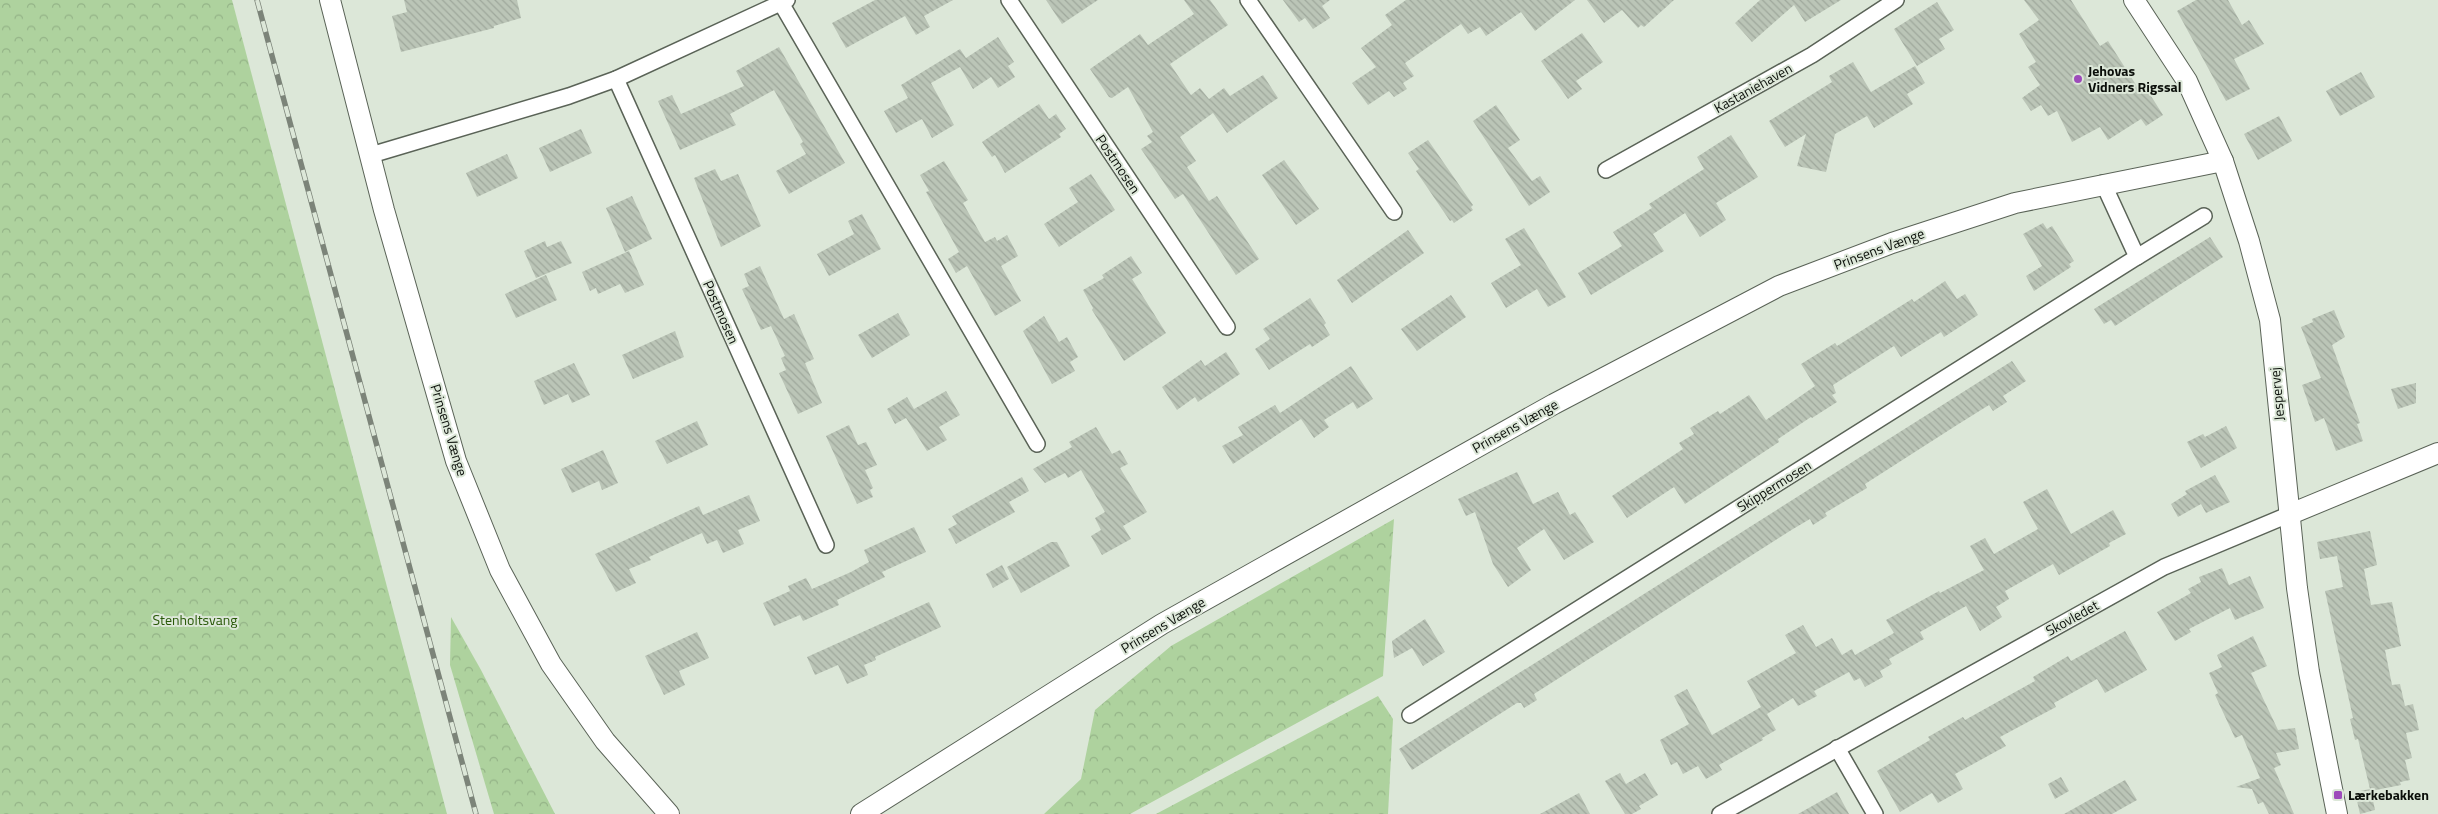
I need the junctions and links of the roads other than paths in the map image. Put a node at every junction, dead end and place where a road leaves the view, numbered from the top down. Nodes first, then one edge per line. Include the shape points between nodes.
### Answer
1 (330, 0) edge
2 (1009, 0) edge
3 (1248, 0) edge
4 (1896, 0) edge
5 (2134, 0) edge
6 (784, 2) edge
7 (616, 80) junction
8 (371, 155) junction
9 (2223, 161) junction
10 (1606, 170) dead end
11 (2104, 184) junction
12 (1394, 212) dead end
13 (2204, 216) dead end
14 (2137, 257) junction
15 (1227, 327) dead end
16 (1037, 444) dead end
17 (2438, 453) edge
18 (2288, 515) junction
19 (826, 545) dead end
20 (1410, 715) dead end
21 (1837, 748) junction
22 (669, 814) edge
23 (861, 814) edge
24 (1720, 814) edge
25 (1875, 814) edge
26 (2337, 814) edge

1 - 8 street, Prinsens Vænge
2 - 15 street, Postmosen
3 - 12 street
4 - 10 street, Kastaniehaven via 1812,55
5 - 9 street, Jespervej via 2188,81
6 - 7 street
6 - 16 street
7 - 8 street
7 - 19 street, Postmosen
8 - 22 street, Prinsens Vænge via 456,461 500,570 551,664 605,741
9 - 11 street, Prinsens Vænge
9 - 18 street, Jespervej via 2270,320
11 - 14 street
11 - 23 street, Prinsens Vænge via 2015,203 1892,243 1779,286 1554,404 1162,624
13 - 14 street, Skippermosen
14 - 20 street, Skippermosen
17 - 18 street, Skovledet
18 - 21 street, Skovledet via 2164,568
18 - 26 street, Jespervej via 2309,672
21 - 24 street, Skovledet
21 - 25 street

